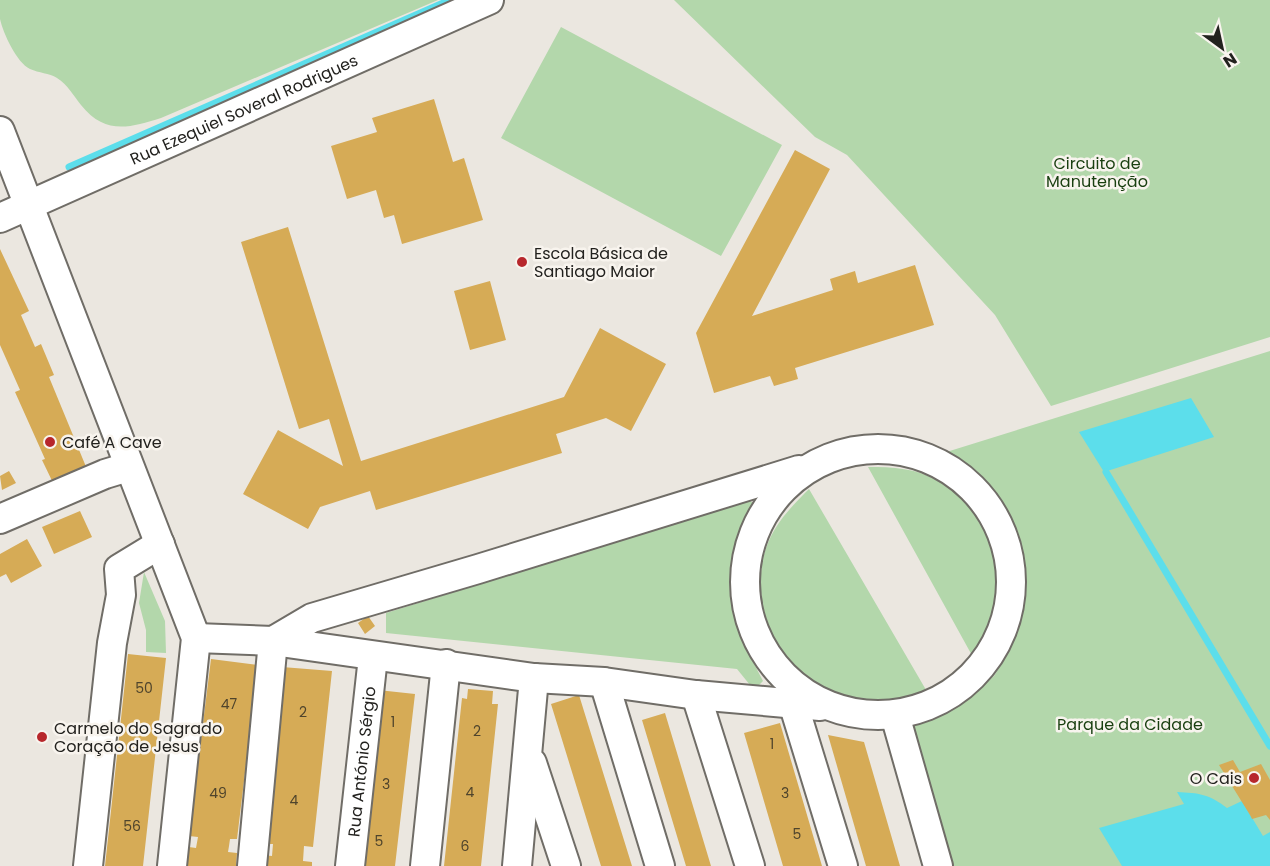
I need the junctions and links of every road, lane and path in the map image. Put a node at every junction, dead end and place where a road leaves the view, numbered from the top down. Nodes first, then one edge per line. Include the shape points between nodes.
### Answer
1 (489, 0) edge
2 (0, 131) edge
3 (30, 206) junction
4 (0, 218) edge
5 (128, 466) junction
6 (809, 467) junction
7 (0, 519) edge
8 (160, 544) junction
9 (196, 638) junction
10 (273, 641) junction
11 (373, 657) junction
12 (446, 664) junction
13 (534, 678) junction
14 (604, 682) junction
15 (696, 695) junction
16 (793, 703) junction
17 (830, 707) junction
18 (894, 715) junction
19 (529, 754) junction
20 (88, 866) edge
21 (172, 866) edge
22 (252, 866) edge
23 (350, 866) edge
24 (424, 866) edge
25 (517, 866) edge
26 (566, 866) edge
27 (660, 866) edge
28 (750, 866) edge
29 (843, 866) edge
30 (938, 866) edge

1 - 3 street, Rua Ezequiel Soveral Rodrigues
2 - 3 street
3 - 4 street, Rua Ezequiel Soveral Rodrigues
3 - 5 street
5 - 7 street
5 - 8 street
6 - 10 street via 312,618
6 - 17 street via 777,494 754,531 744,572 748,615 765,654 793,686
6 - 18 street via 861,449 897,449 931,459 962,477 986,502 1004,534 1012,568 1010,604 1000,638 980,668 960,688 934,704
8 - 9 street
8 - 20 street via 119,569 120,595
9 - 10 street
9 - 21 street
10 - 11 street
10 - 22 street
11 - 12 street
11 - 23 street, Rua António Sérgio
12 - 13 street
12 - 24 street
13 - 14 street
13 - 19 street
14 - 15 street
14 - 27 street
15 - 16 street
15 - 28 street
16 - 17 street
16 - 29 street
17 - 18 street via 862,715
18 - 30 street
19 - 25 street
19 - 26 street

